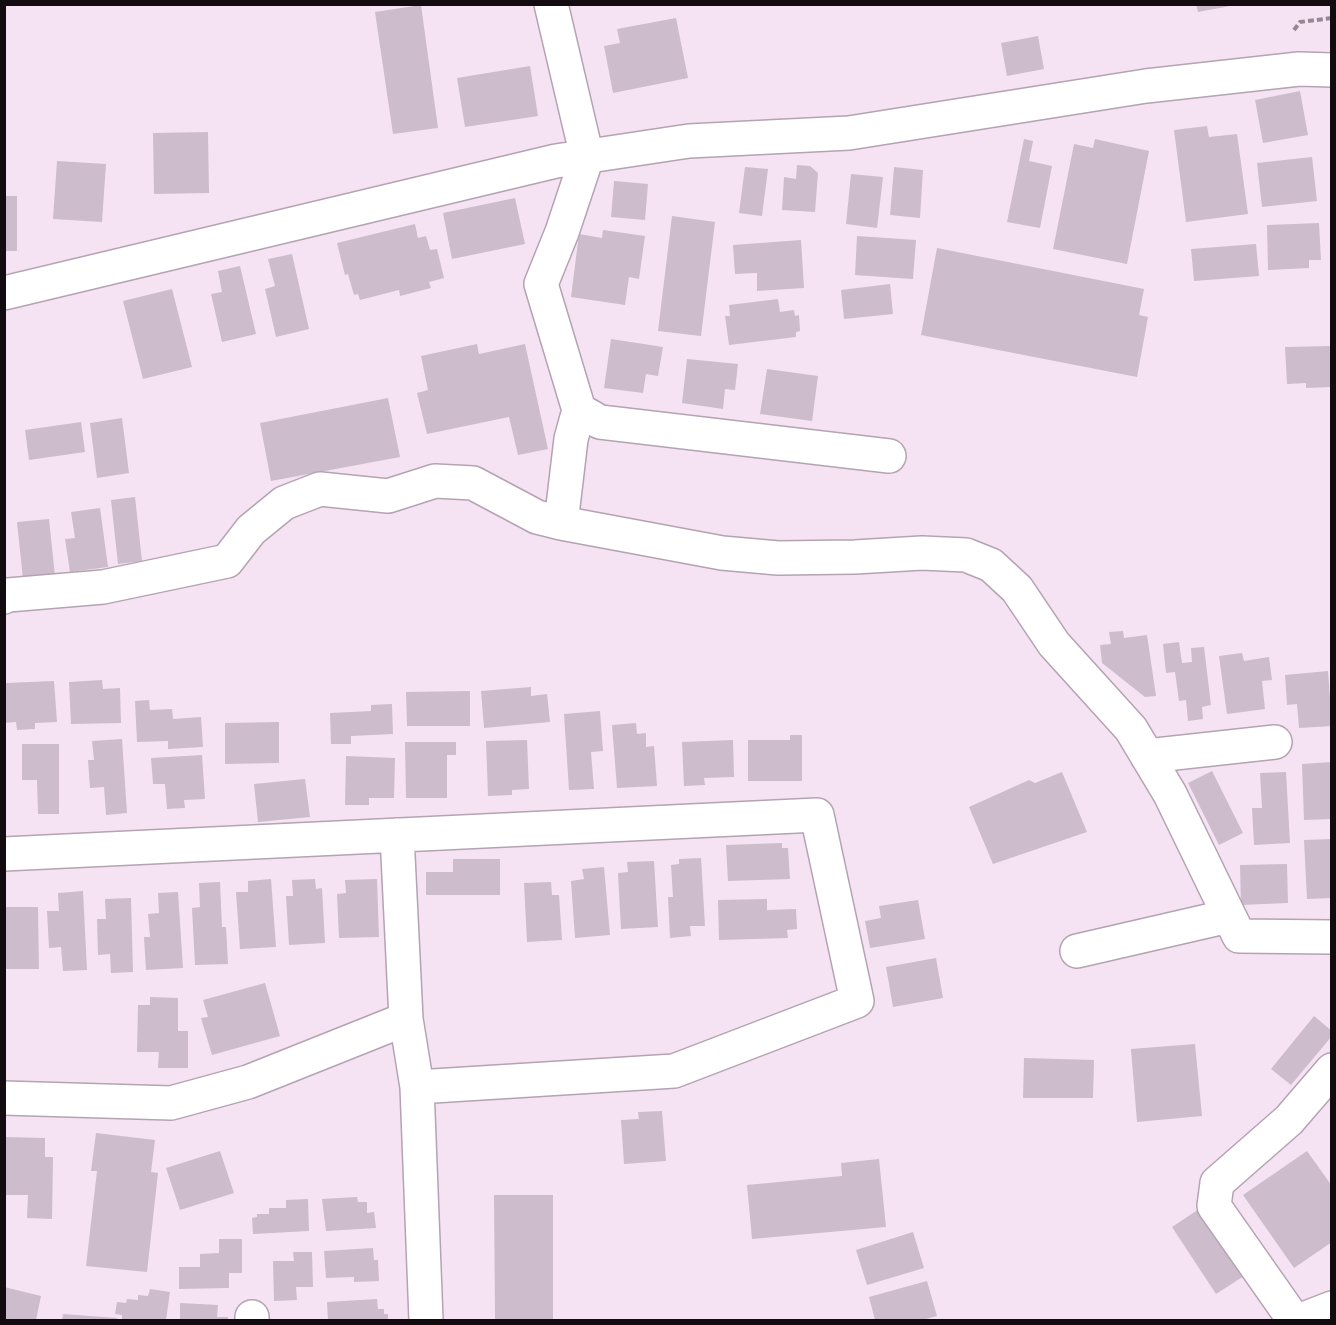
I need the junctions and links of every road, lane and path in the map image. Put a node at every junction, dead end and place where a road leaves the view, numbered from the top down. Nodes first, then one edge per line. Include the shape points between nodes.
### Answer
1 (551, 4) edge
2 (1332, 70) edge
3 (587, 157) junction
4 (4, 293) edge
5 (579, 410) junction
6 (889, 456) dead end
7 (561, 523) junction
8 (4, 597) edge
9 (1139, 742) junction
10 (1275, 742) dead end
11 (397, 835) junction
12 (4, 854) edge
13 (1229, 916) junction
14 (1332, 937) edge
15 (1077, 951) dead end
16 (406, 1018) junction
17 (1332, 1070) edge
18 (417, 1087) junction
19 (4, 1098) edge
20 (1332, 1308) edge
21 (426, 1320) edge
22 (1294, 1320) edge
23 (1301, 1320) edge

1 - 3 street
2 - 3 street via 1299,69 1146,86 849,133 689,141
3 - 4 street via 556,161
3 - 5 street via 541,284
5 - 6 street via 600,422
5 - 7 street via 571,438
7 - 8 street via 537,517 473,483 435,481 388,496 320,489 284,503 251,530 227,561 103,587
7 - 9 street via 722,553 778,558 966,555 991,565 1017,589 1054,644
9 - 10 street
9 - 13 street via 1170,794
11 - 12 street
11 - 16 street
11 - 18 street via 817,815 856,1001 674,1071
13 - 14 street via 1239,936
13 - 15 street
16 - 18 street
16 - 19 street via 248,1082 171,1103
17 - 22 street via 1289,1120 1217,1183 1214,1206
18 - 21 street
20 - 23 street

